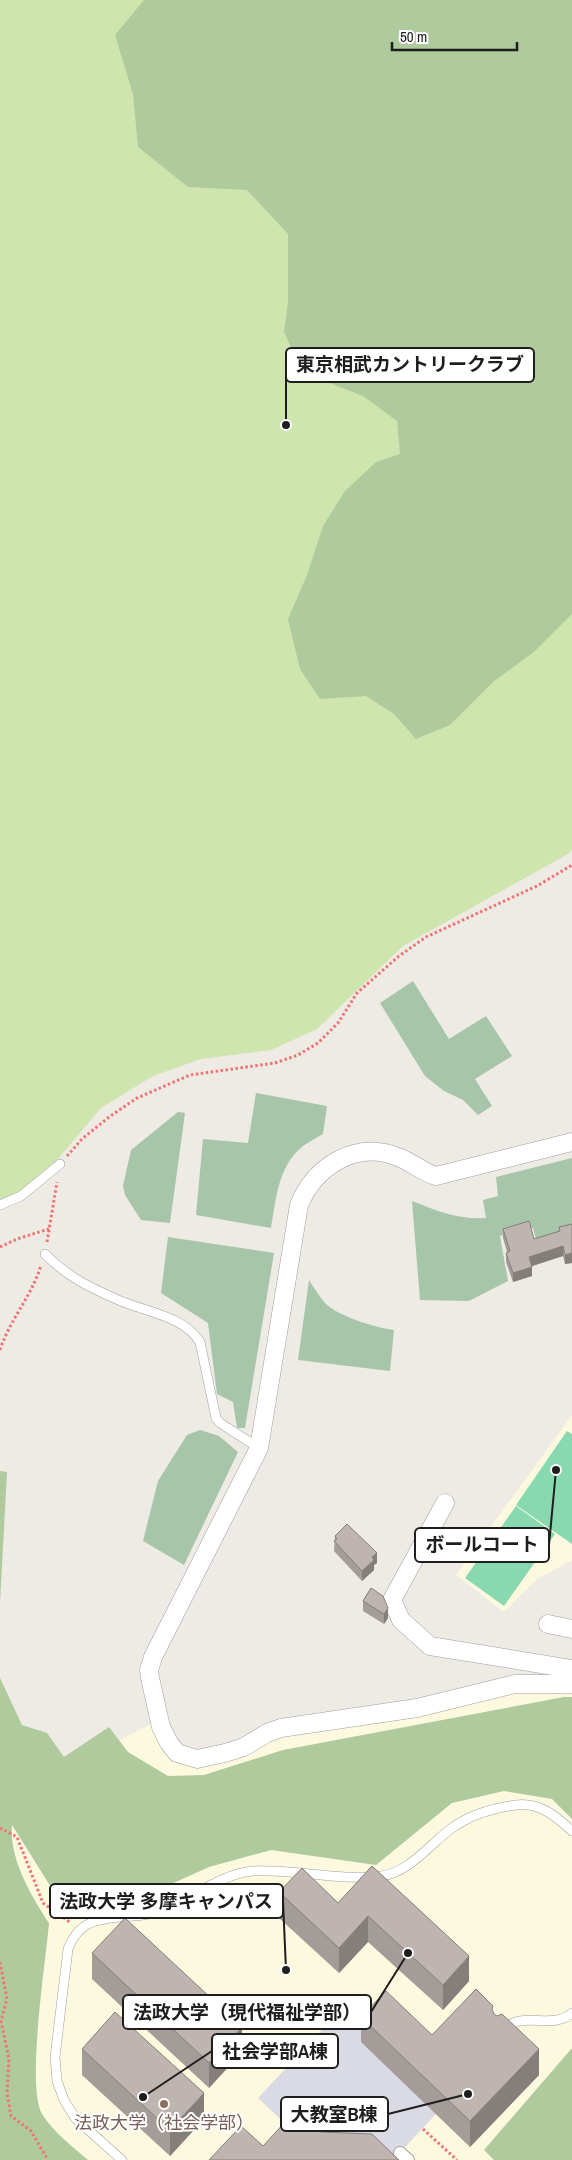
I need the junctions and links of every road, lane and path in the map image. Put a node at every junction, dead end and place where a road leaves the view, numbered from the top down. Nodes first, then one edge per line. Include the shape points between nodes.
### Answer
1 (572, 865) edge
2 (572, 1142) edge
3 (60, 1164) junction
4 (0, 1205) edge
5 (49, 1229) junction
6 (0, 1247) edge
7 (45, 1254) junction
8 (0, 1350) edge
9 (259, 1448) junction
10 (445, 1503) dead end
11 (548, 1624) dead end
12 (572, 1629) edge
13 (567, 1677) edge
14 (0, 1828) edge
15 (572, 1831) edge
16 (80, 1929) junction
17 (0, 1962) edge
18 (572, 2013) edge
19 (498, 2035) edge
20 (423, 2129) dead end
21 (48, 2160) edge
22 (122, 2160) edge
23 (457, 2160) edge

1 - 3 path via 537,886 419,942 376,975 357,993 338,1023 318,1043 298,1055 275,1063 190,1075 137,1098 82,1139
2 - 9 street via 436,1176 398,1157 373,1151 342,1159 320,1173 310,1183 299,1205
3 - 4 lane via 21,1196
3 - 5 path
5 - 6 path via 17,1238
5 - 7 path
7 - 8 path via 38,1276 4,1336
7 - 9 lane via 70,1277 117,1300 175,1321 194,1333 200,1342 216,1418
9 - 13 street via 151,1663 150,1678 162,1727 168,1743 177,1753 189,1758 204,1758 244,1748 281,1728 409,1710 515,1684
10 - 13 street via 392,1600 401,1620 430,1646
11 - 12 street
14 - 16 path via 17,1837 43,1903
15 - 16 lane via 555,1815 537,1807 518,1805 466,1819 401,1869 384,1876 252,1871 232,1876 164,1910 96,1921
16 - 22 lane via 68,1950 55,2057 57,2081 76,2118
17 - 21 path via 7,2000 1,2021 9,2059 7,2093 11,2116 31,2131
18 - 19 lane via 562,2020 515,2021
20 - 23 path

